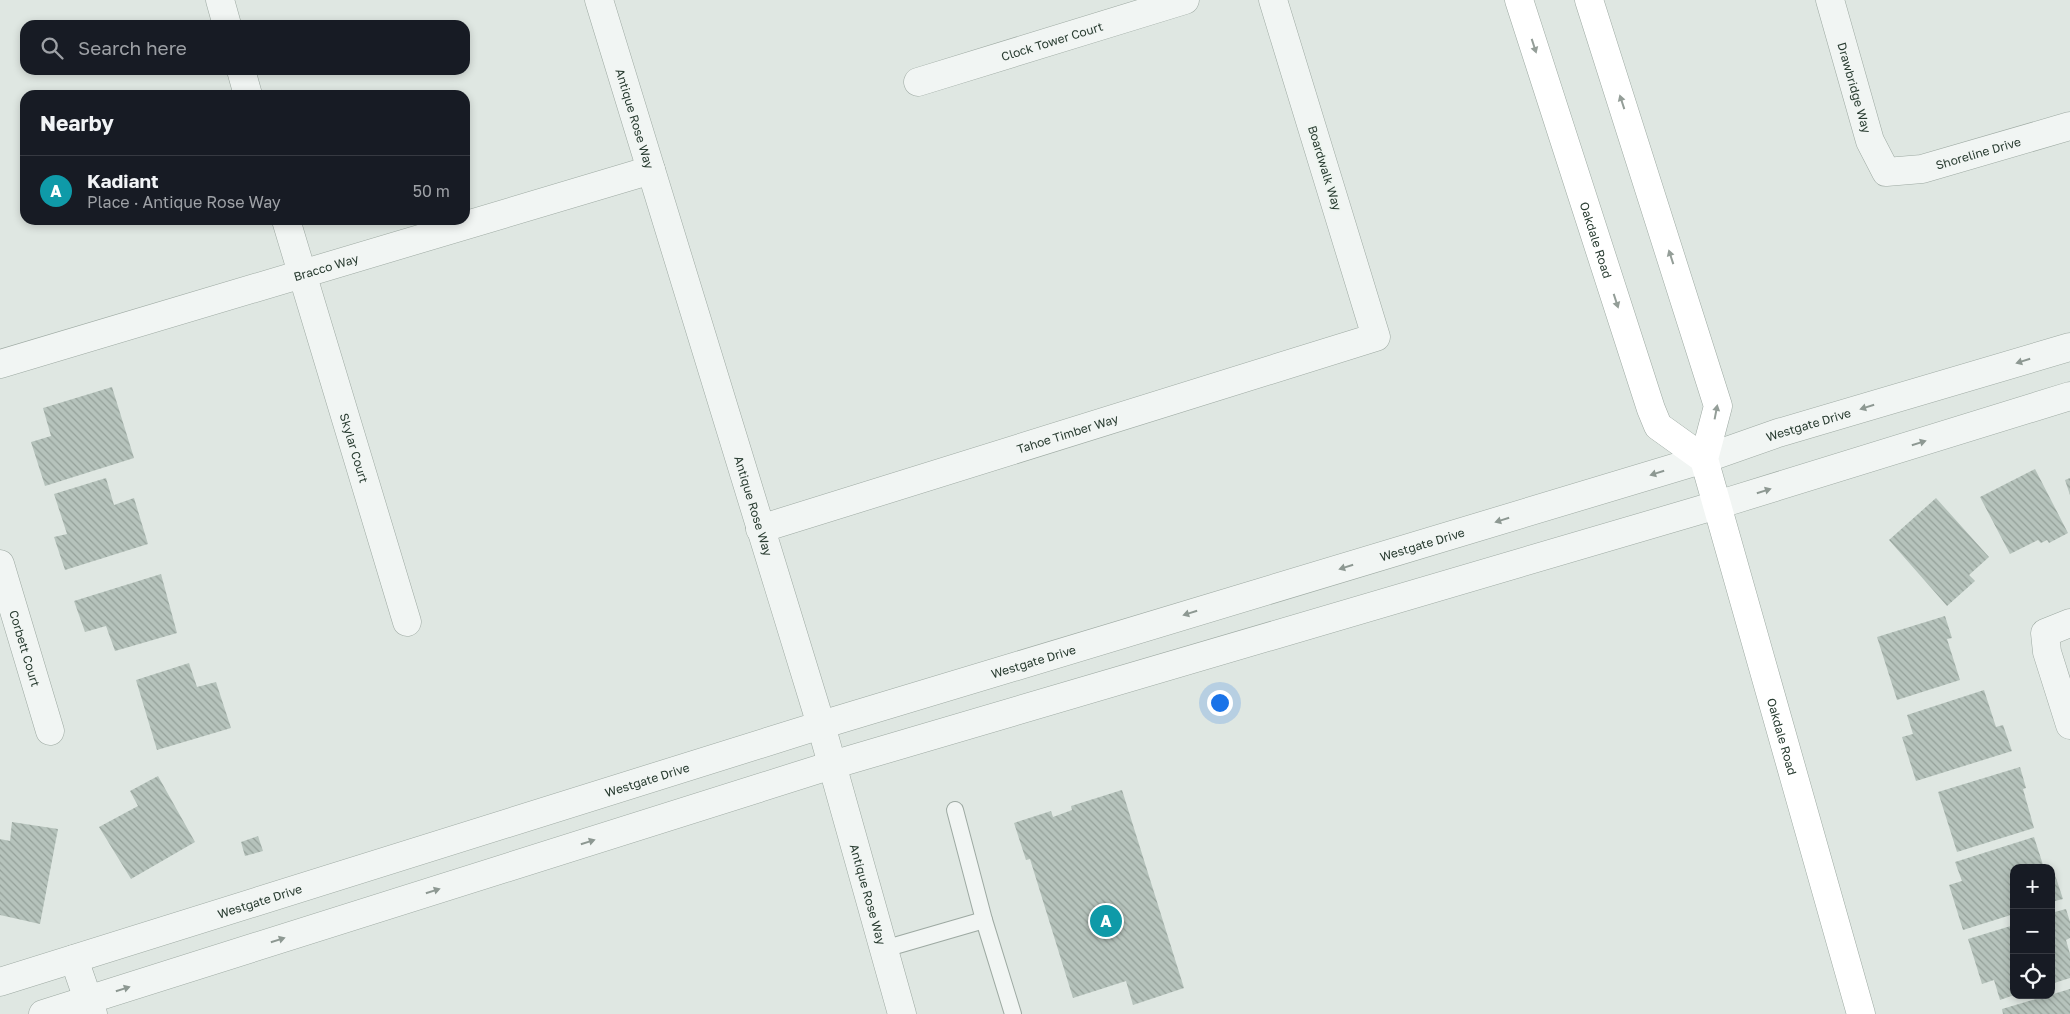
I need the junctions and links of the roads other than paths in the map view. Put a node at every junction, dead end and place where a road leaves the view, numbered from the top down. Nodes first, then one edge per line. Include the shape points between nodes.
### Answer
1 (220, 0) edge
2 (599, 0) edge
3 (1185, 0) edge
4 (1273, 0) edge
5 (1519, 0) edge
6 (1590, 0) edge
7 (1830, 0) edge
8 (226, 20) edge
9 (242, 75) edge
10 (918, 82) dead end
11 (247, 90) edge
12 (2070, 126) edge
13 (651, 170) junction
14 (1886, 172) joint
15 (470, 223) edge
16 (288, 225) edge
17 (465, 225) edge
18 (302, 273) junction
19 (1376, 337) joint
20 (2070, 347) edge
21 (0, 364) edge
22 (2070, 396) edge
23 (1704, 459) junction
24 (1717, 505) junction
25 (760, 529) junction
26 (0, 564) edge
27 (407, 622) dead end
28 (2070, 623) edge
29 (820, 725) junction
30 (2070, 725) edge
31 (50, 731) dead end
32 (832, 765) junction
33 (955, 810) dead end
34 (984, 920) junction
35 (884, 949) junction
36 (74, 959) junction
37 (0, 982) edge
38 (90, 1007) edge
39 (43, 1014) edge
40 (902, 1014) edge
41 (1013, 1014) edge
42 (1861, 1014) edge

1 - 8 street
2 - 13 street, Antique Rose Way
3 - 10 street, Clock Tower Court
4 - 19 street, Boardwalk Way
5 -> 23 main road, Oakdale Road via 1650,409 1658,426
23 -> 6 main road via 1718,406
7 - 14 street, Drawbridge Way via 1870,141
9 - 11 street
12 - 14 street, Shoreline Drive via 1922,169
13 - 15 street, Bracco Way
13 - 25 street, Antique Rose Way
16 - 18 street, Skylar Court
17 - 18 street, Bracco Way
18 - 21 street, Bracco Way
18 - 27 street, Skylar Court
19 - 25 street, Tahoe Timber Way
20 -> 23 street, Westgate Drive via 1778,433
24 -> 22 street
23 - 24 main road, Oakdale Road
23 -> 29 street, Westgate Drive
24 - 32 street
24 - 42 main road, Oakdale Road
25 - 29 street, Antique Rose Way
26 - 31 street, Corbett Court
28 - 30 street via 2045,633 2047,652
29 - 32 street, Antique Rose Way
29 - 36 street, Westgate Drive
32 - 35 street, Antique Rose Way
38 -> 32 street
33 - 34 lane
34 - 35 lane
34 - 41 lane
35 - 40 street, Antique Rose Way
36 - 37 street, Westgate Drive
36 - 38 street
38 - 39 street

